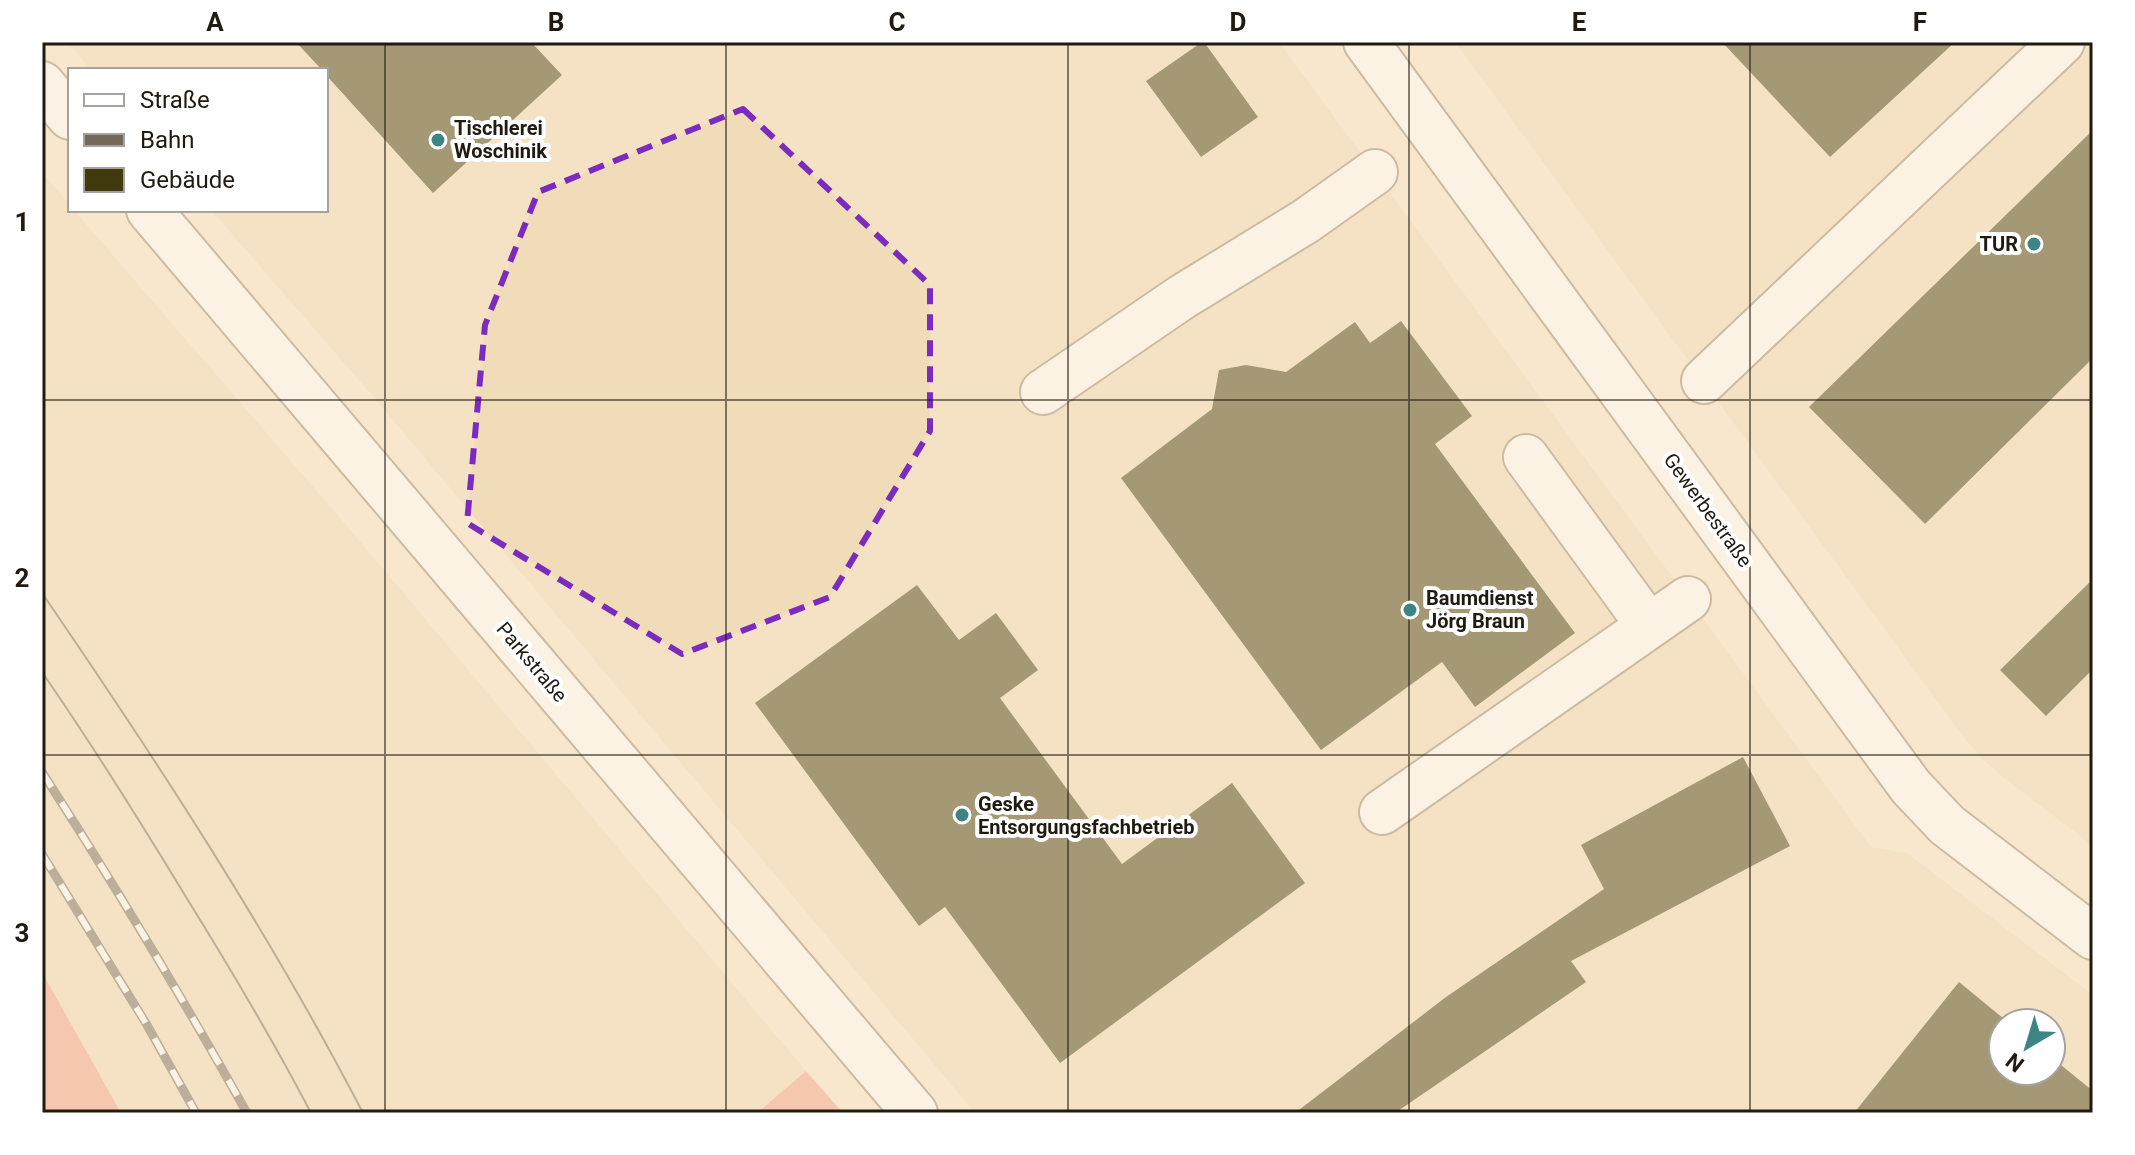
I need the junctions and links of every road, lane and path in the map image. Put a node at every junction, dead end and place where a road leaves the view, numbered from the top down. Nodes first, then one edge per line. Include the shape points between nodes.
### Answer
1 (1366, 42) edge
2 (2062, 42) edge
3 (42, 84) edge
4 (68, 115) edge
5 (1375, 172) dead end
6 (151, 212) edge
7 (1704, 381) dead end
8 (1043, 392) dead end
9 (1526, 457) dead end
10 (1688, 599) dead end
11 (1649, 626) junction
12 (1382, 812) dead end
13 (2093, 937) edge
14 (915, 1113) edge

1 - 13 street, Gewerbestraße via 1911,787 1947,825
2 - 7 street
3 - 4 street
5 - 8 street
6 - 14 street, Parkstraße
9 - 11 street
10 - 11 street
11 - 12 street

